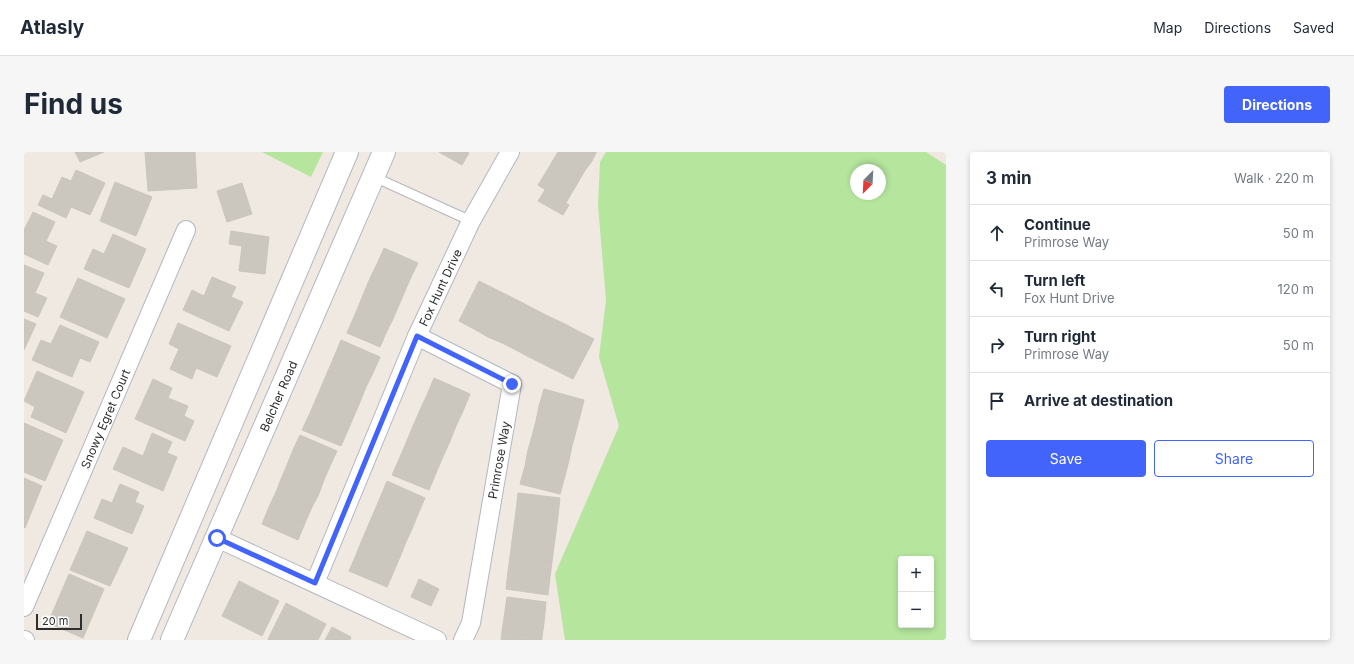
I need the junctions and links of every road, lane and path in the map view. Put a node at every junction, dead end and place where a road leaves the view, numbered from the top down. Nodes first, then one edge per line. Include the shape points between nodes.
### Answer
1 (384, 152) edge
2 (510, 152) edge
3 (345, 158) edge
4 (372, 176) junction
5 (471, 221) junction
6 (186, 230) dead end
7 (417, 336) junction
8 (217, 538) junction
9 (315, 583) junction
10 (24, 607) edge
11 (139, 640) edge
12 (172, 640) edge
13 (437, 640) edge
14 (463, 640) edge

1 - 4 main road, Belcher Road
2 - 5 street, Fox Hunt Drive
3 - 4 main road
3 - 11 main road
4 - 5 lane
4 - 8 main road, Belcher Road
5 - 7 street, Fox Hunt Drive
6 - 10 street, Snowy Egret Court
7 - 9 street, Fox Hunt Drive
7 - 14 street, Primrose Way via 512,384 471,622
8 - 9 street
8 - 12 main road, Belcher Road
9 - 13 street

